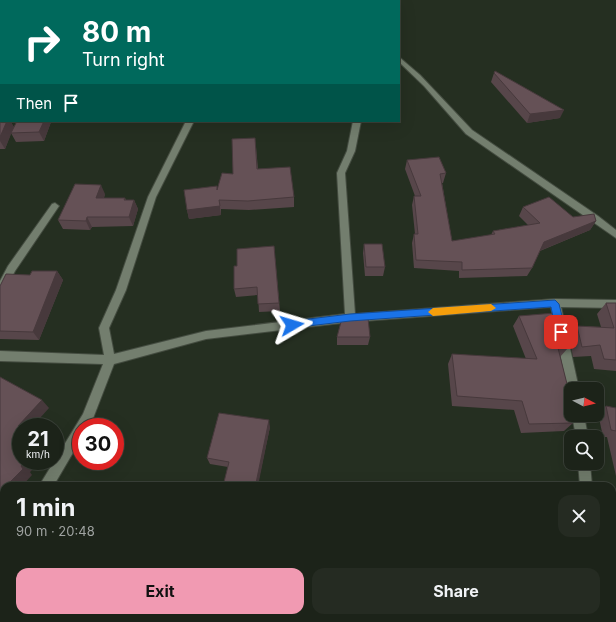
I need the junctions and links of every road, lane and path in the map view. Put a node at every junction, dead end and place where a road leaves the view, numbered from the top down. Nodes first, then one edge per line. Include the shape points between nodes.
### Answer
1 (400, 60) edge
2 (190, 122) edge
3 (356, 122) edge
4 (55, 206) dead end
5 (616, 235) edge
6 (0, 292) edge
7 (555, 304) junction
8 (616, 304) edge
9 (350, 318) junction
10 (0, 356) edge
11 (110, 360) junction
12 (572, 382) edge
13 (87, 418) edge
14 (72, 443) edge
15 (585, 470) edge
16 (49, 482) edge
17 (586, 482) edge

1 - 5 street via 435,93 452,115 470,132 596,218
2 - 11 street via 152,197 121,290 104,328
3 - 9 street via 351,151 341,173
4 - 6 street via 11,269
7 - 8 street
7 - 9 street
7 - 12 street
9 - 11 street via 206,335
10 - 11 street
11 - 13 street
14 - 16 street
15 - 17 street

